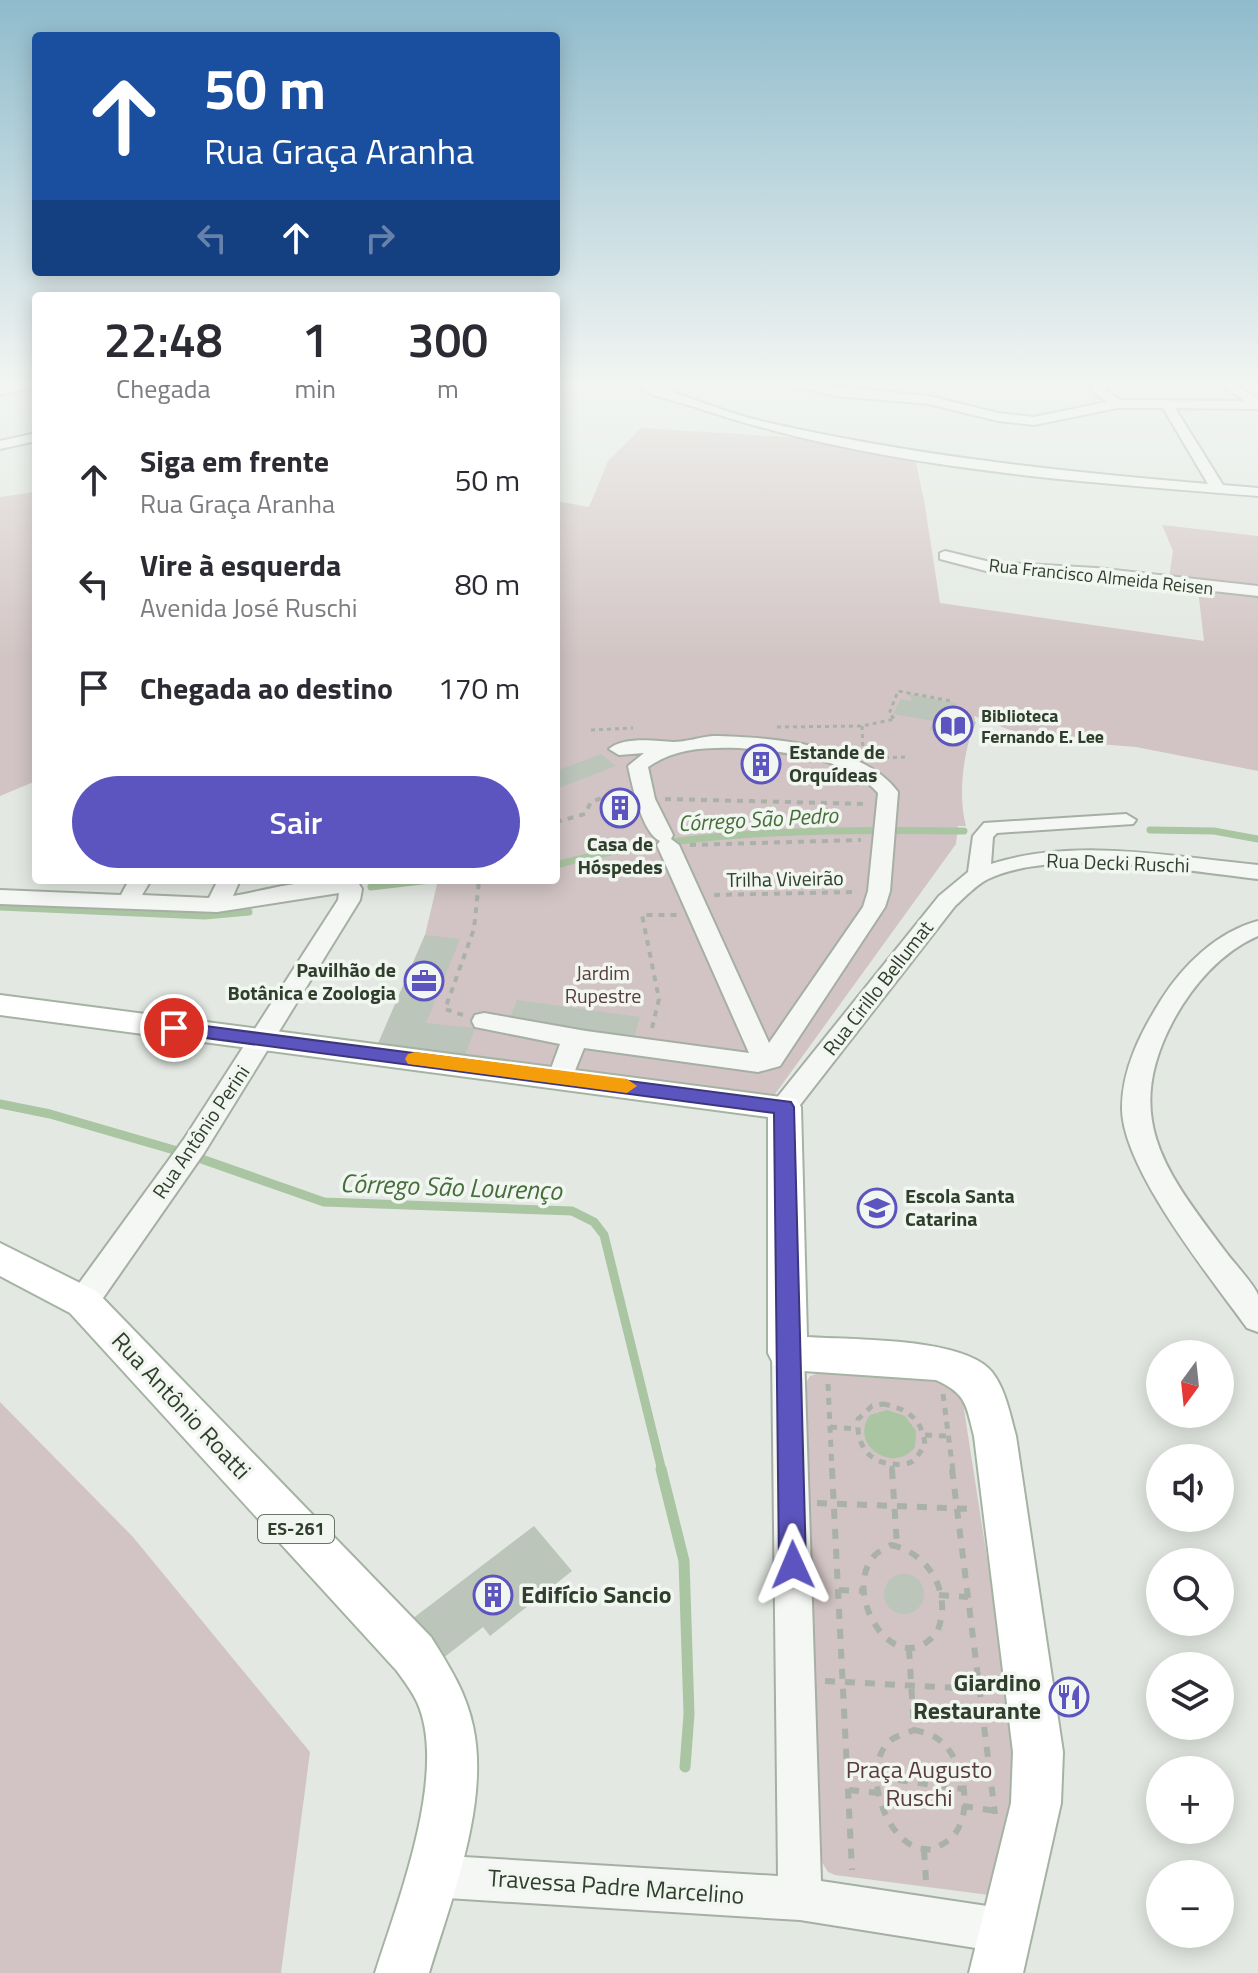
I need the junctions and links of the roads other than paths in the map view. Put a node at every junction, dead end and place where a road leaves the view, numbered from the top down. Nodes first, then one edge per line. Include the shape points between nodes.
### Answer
1 (1086, 475) edge
2 (1210, 475) edge
3 (1219, 490) junction
4 (1258, 492) edge
5 (945, 556) dead end
6 (1258, 591) edge
7 (695, 743) junction
8 (619, 749) dead end
9 (1126, 820) dead end
10 (1258, 872) edge
11 (979, 875) junction
12 (138, 884) edge
13 (227, 884) edge
14 (0, 897) edge
15 (127, 903) junction
16 (217, 905) junction
17 (1258, 928) edge
18 (0, 1005) edge
19 (484, 1021) road end
20 (261, 1040) junction
21 (574, 1040) junction
22 (766, 1063) junction
23 (561, 1077) junction
24 (784, 1107) junction
25 (0, 1258) edge
26 (83, 1302) junction
27 (1258, 1319) edge
28 (788, 1353) junction
29 (431, 1876) junction
30 (800, 1899) junction
31 (1002, 1952) edge
32 (402, 1973) edge

1 - 3 street
2 - 3 street
3 - 4 street
5 - 6 street, Rua Francisco Almeida Reisen via 990,567
7 - 8 street
7 - 22 street via 654,755 637,771
7 - 22 street via 822,755 847,763 884,784 888,792 874,907
9 - 11 street via 991,827 983,836
10 - 11 street, Rua Decki Ruschi via 1067,858 1025,862
11 - 24 street, Rua Cirillo Bellumat via 947,901
12 - 15 street
13 - 16 street
14 - 15 street
15 - 16 street
16 - 20 street, Rua Antônio Perini via 335,885 351,889
17 - 27 street via 1213,953 1177,995 1144,1055 1135,1112 1140,1136 1167,1191
18 - 20 main road
19 - 21 street
20 - 23 main road
20 - 26 street, Rua Antônio Perini
21 - 22 street
21 - 23 street
23 - 24 main road
24 - 28 main road
25 - 26 main road, Rua Antônio Roatti / ES-261
26 - 29 main road, Rua Antônio Roatti / ES-261 via 414,1654 440,1696 452,1762
28 - 30 street
28 - 31 main road via 939,1363 967,1375 985,1399 995,1436 1038,1752 1036,1803
29 - 30 street, Travessa Padre Marcelino
29 - 32 main road, ES-261
30 - 31 street

